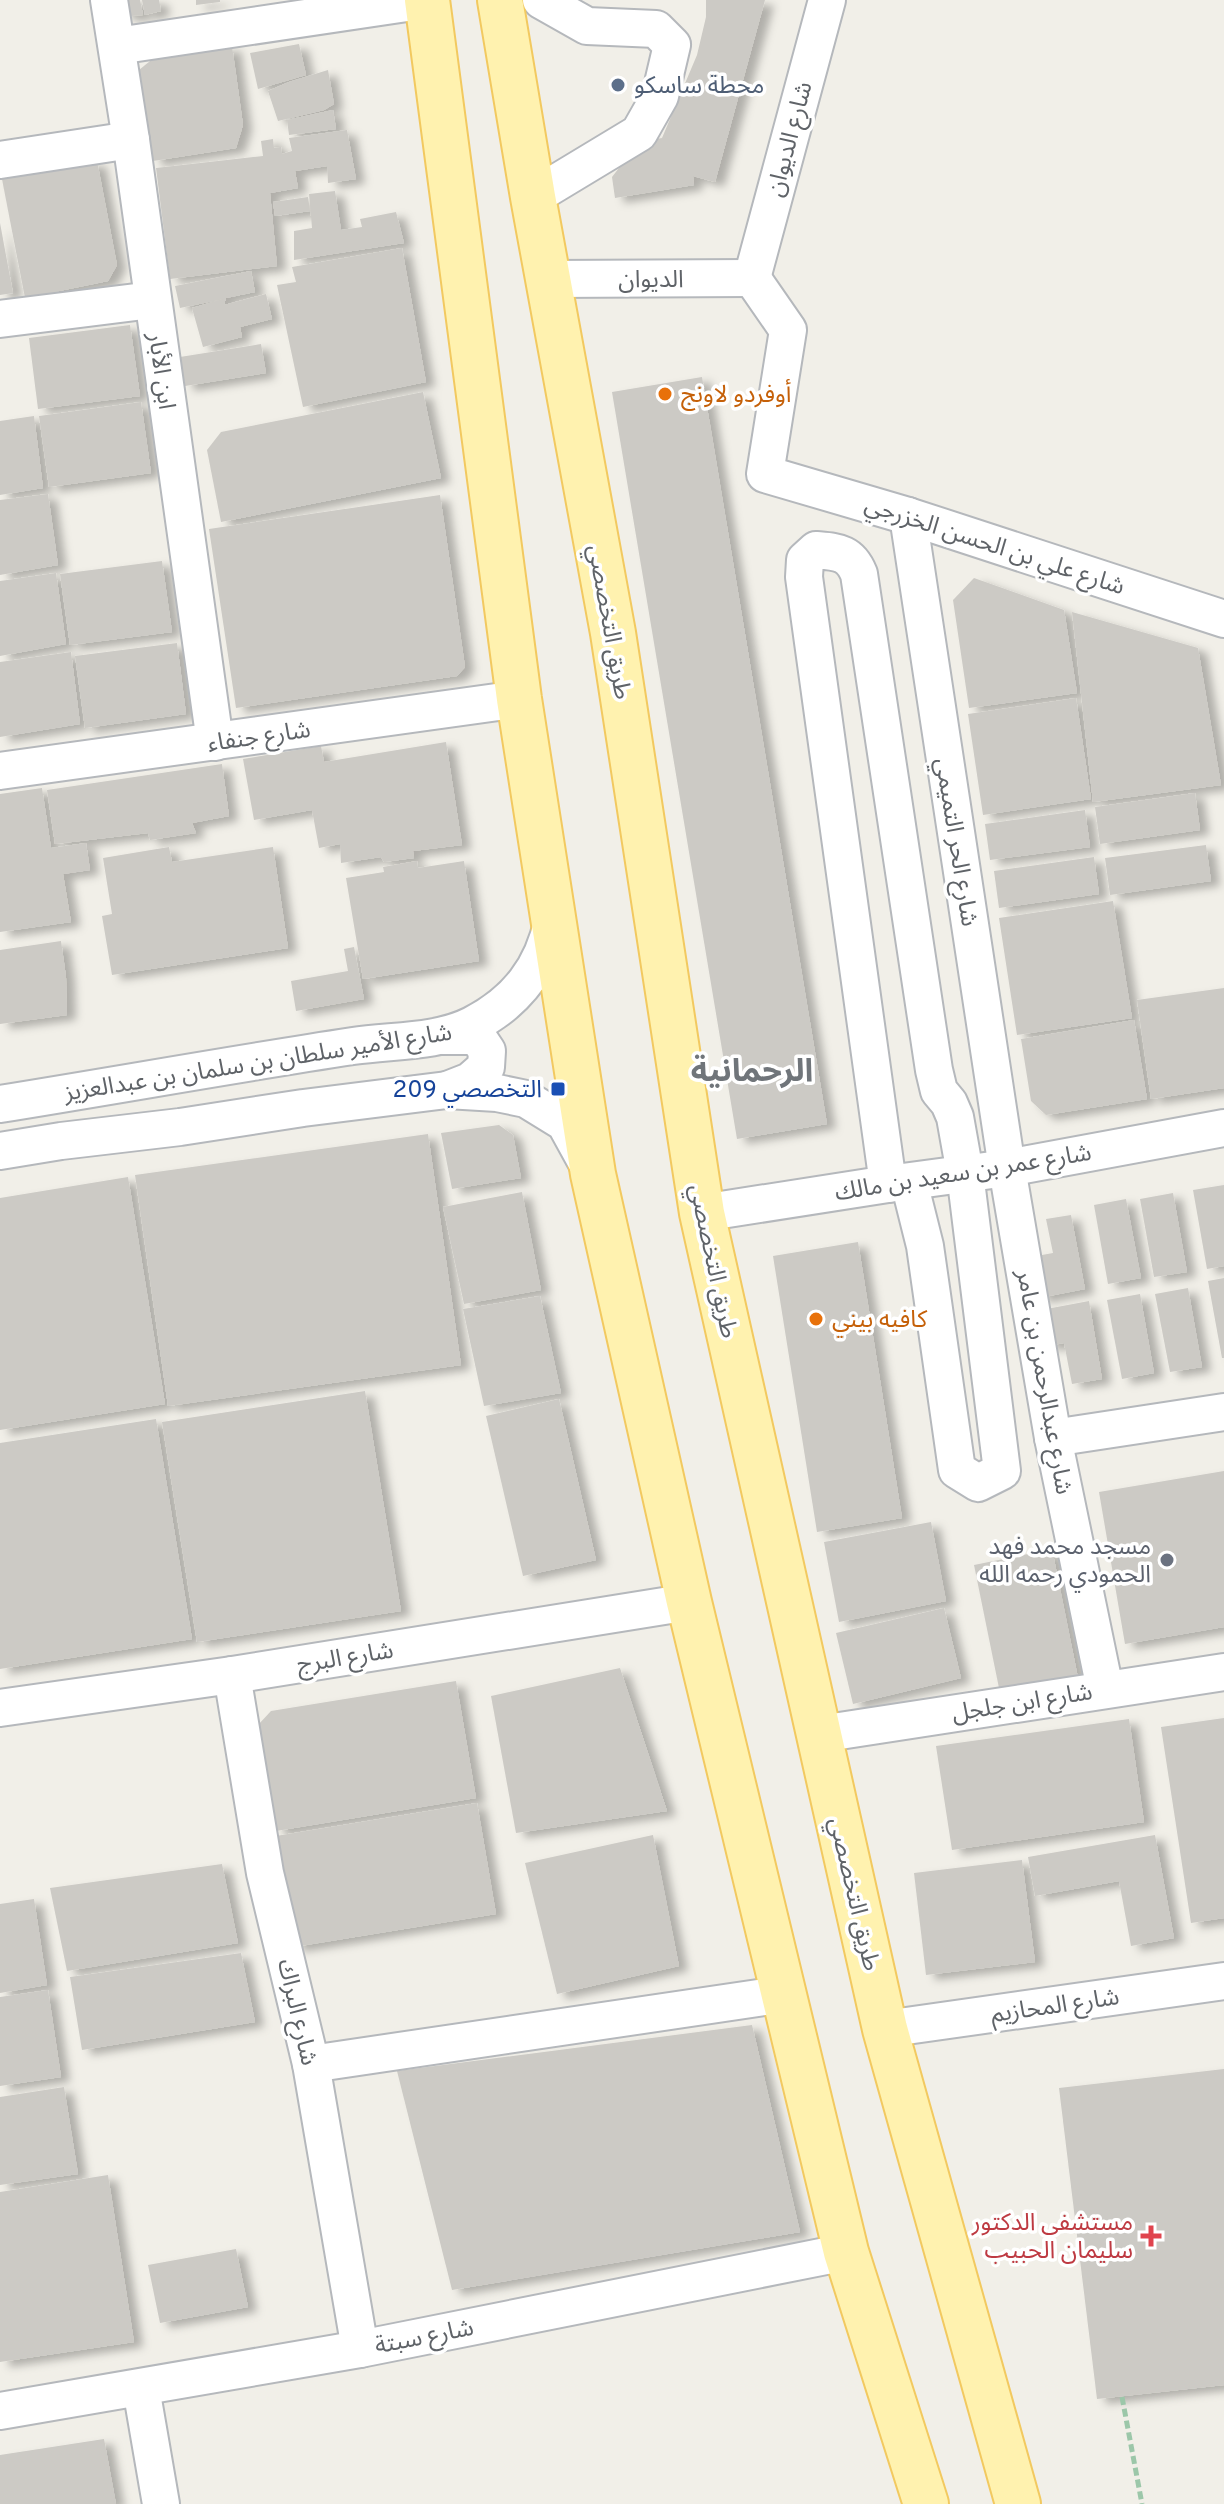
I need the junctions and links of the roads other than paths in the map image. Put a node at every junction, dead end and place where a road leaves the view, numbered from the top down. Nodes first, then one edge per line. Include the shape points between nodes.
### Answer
1 (109, 0) edge
2 (427, 0) edge
3 (500, 0) edge
4 (541, 0) edge
5 (827, 0) edge
6 (117, 46) junction
7 (131, 140) junction
8 (0, 160) edge
9 (533, 197) junction
10 (752, 278) junction
11 (549, 279) junction
12 (152, 300) junction
13 (0, 319) edge
14 (908, 516) junction
15 (1224, 619) edge
16 (519, 699) junction
17 (215, 742) junction
18 (0, 771) edge
19 (895, 811) junction
20 (839, 822) junction
21 (553, 919) junction
22 (436, 1037) junction
23 (447, 1090) junction
24 (0, 1104) edge
25 (1224, 1128) edge
26 (0, 1151) edge
27 (1007, 1168) junction
28 (965, 1173) junction
29 (593, 1174) junction
30 (898, 1183) junction
31 (702, 1213) junction
32 (1224, 1412) edge
33 (1053, 1438) junction
34 (689, 1602) junction
35 (1224, 1672) edge
36 (232, 1675) junction
37 (1105, 1689) junction
38 (0, 1708) edge
39 (820, 1734) junction
40 (1224, 1981) edge
41 (785, 1994) junction
42 (885, 2029) junction
43 (311, 2064) junction
44 (846, 2252) junction
45 (360, 2349) junction
46 (141, 2388) junction
47 (0, 2411) edge
48 (161, 2504) edge
49 (926, 2504) edge
50 (1018, 2504) edge

1 - 6 street, ابن الأبار
2 - 6 street
2 - 16 main road
3 - 9 main road, طريق التخصصي
4 - 9 street via 587,26 656,29 672,45 660,96 639,133
5 - 10 street, شارع الديوان
6 - 7 street, ابن الأبار
7 - 8 street
7 - 12 street, ابن الأبار
9 - 11 main road, طريق التخصصي
10 - 11 street, الديوان
10 - 14 street, شارع علي بن الحسن الخزرجي via 788,330 765,474
11 - 31 main road, طريق التخصصي via 613,633
12 - 13 street
12 - 17 street, ابن الأبار
14 - 15 street, شارع علي بن الحسن الخزرجي
14 - 27 street, شارع الحر التميمي
16 - 17 street, شارع جنفاء
16 - 21 main road
17 - 18 street, شارع جنفاء
19 - 20 street
19 - 20 street via 859,574 854,562 838,552 816,550 805,560 804,577
19 - 28 street via 934,1070 939,1091 955,1117
20 - 30 street
21 - 22 street, شارع الأمير سلطان بن سلمان بن عبدالعزيز via 523,988 469,1026
21 - 29 main road
22 - 23 street via 477,1036 487,1051 486,1067
22 - 24 street, شارع الأمير سلطان بن سلمان بن عبدالعزيز
23 - 26 street, شارع الأمير سلطان بن سلمان بن عبدالعزيز
23 - 29 street, شارع الأمير سلطان بن سلمان بن عبدالعزيز via 526,1099 565,1123
25 - 27 street, شارع عمر بن سعيد بن مالك
27 - 28 street, شارع عمر بن سعيد بن مالك
27 - 33 street, شارع عبدالرحمن بن عامر
28 - 30 street, شارع عمر بن سعيد بن مالك
28 - 30 street via 1002,1471 978,1483 957,1470 925,1246
29 - 34 main road
30 - 31 street, شارع عمر بن سعيد بن مالك
31 - 39 main road, طريق التخصصي
32 - 33 street
33 - 37 street, شارع عبدالرحمن بن عامر
34 - 36 street, شارع البرج
34 - 41 main road
35 - 37 street, شارع ابن جلجل
36 - 38 street, شارع البرج
36 - 43 street, شارع البراك via 265,1873
37 - 39 street, شارع ابن جلجل
39 - 42 main road, طريق التخصصي
40 - 42 street, شارع المحازيم
41 - 43 street
41 - 44 main road
42 - 50 main road, طريق التخصصي
43 - 45 street, شارع البراك
44 - 45 street, شارع سبتة
44 - 49 main road
45 - 46 street, شارع سبتة
46 - 47 street, شارع سبتة
46 - 48 street

